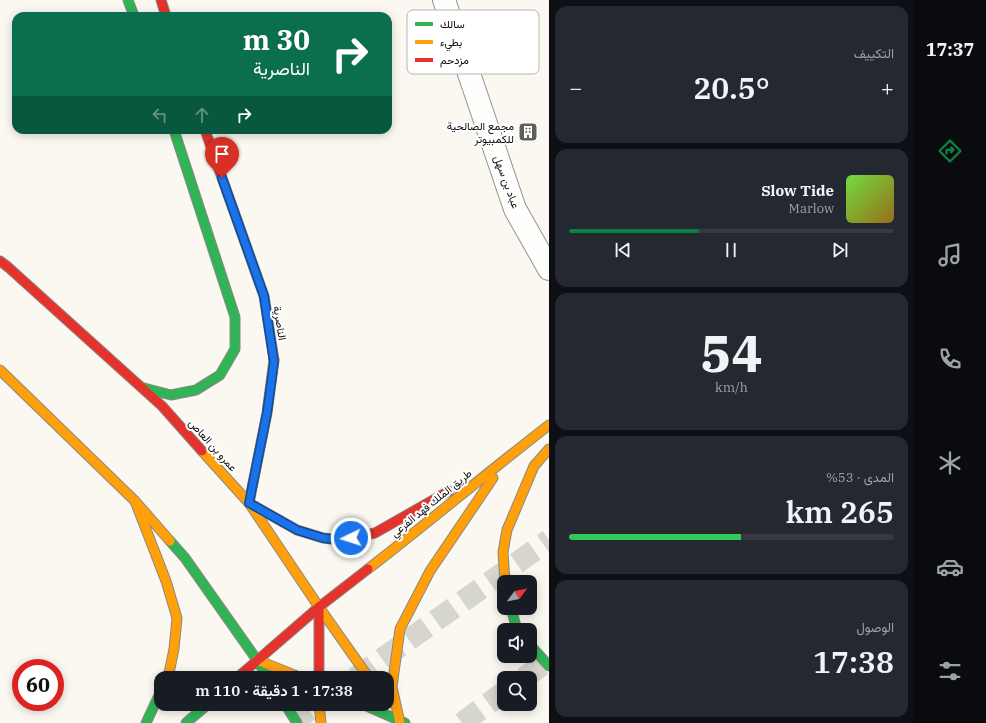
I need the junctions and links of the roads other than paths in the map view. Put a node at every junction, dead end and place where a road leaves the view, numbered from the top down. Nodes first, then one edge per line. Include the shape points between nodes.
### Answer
1 (128, 0) edge
2 (161, 0) edge
3 (444, 0) edge
4 (447, 10) edge
5 (132, 12) edge
6 (165, 12) edge
7 (469, 74) edge
8 (175, 134) edge
9 (206, 134) edge
10 (0, 261) edge
11 (549, 269) edge
12 (0, 370) edge
13 (142, 388) junction
14 (549, 425) edge
15 (549, 449) edge
16 (506, 458) junction
17 (135, 500) junction
18 (249, 503) junction
19 (505, 575) edge
20 (319, 607) junction
21 (537, 653) edge
22 (257, 660) junction
23 (549, 666) edge
24 (169, 671) edge
25 (245, 671) edge
26 (264, 671) edge
27 (284, 671) edge
28 (319, 671) edge
29 (364, 671) edge
30 (154, 706) edge
31 (200, 711) edge
32 (289, 711) edge
33 (320, 711) edge
34 (376, 711) edge
35 (393, 711) edge
36 (146, 723) edge
37 (186, 723) edge
38 (297, 723) edge
39 (321, 723) edge
40 (401, 723) edge

1 - 5 main road
2 - 6 main road
3 - 4 street, عباد بن سهل
7 - 11 street, عباد بن سهل via 515,209
8 - 13 main road via 235,317 235,349 220,375 196,390 171,395
9 - 18 main road, الناصرية via 264,296 274,362 267,413
10 - 13 main road, عمرو بن العاص
12 - 17 main road
13 - 18 main road, عمرو بن العاص via 162,406
14 - 16 main road, طريق الملك فهد الفرعي
15 - 19 main road via 534,466 507,530 503,552
16 - 18 main road via 375,533 340,540 297,530
16 - 20 main road, طريق الملك فهد الفرعي
16 - 40 main road via 430,571 400,629 392,687
17 - 22 main road via 185,558
17 - 24 main road via 177,618
18 - 20 main road, عمرو بن العاص
20 - 22 main road, طريق الملك فهد الفرعي
20 - 28 main road
20 - 29 main road, عمرو بن العاص
21 - 23 main road
22 - 25 main road, طريق الملك فهد الفرعي
22 - 26 main road
22 - 27 main road
30 - 36 main road
31 - 37 main road
32 - 38 main road
33 - 39 main road
34 - 40 main road
35 - 40 main road

